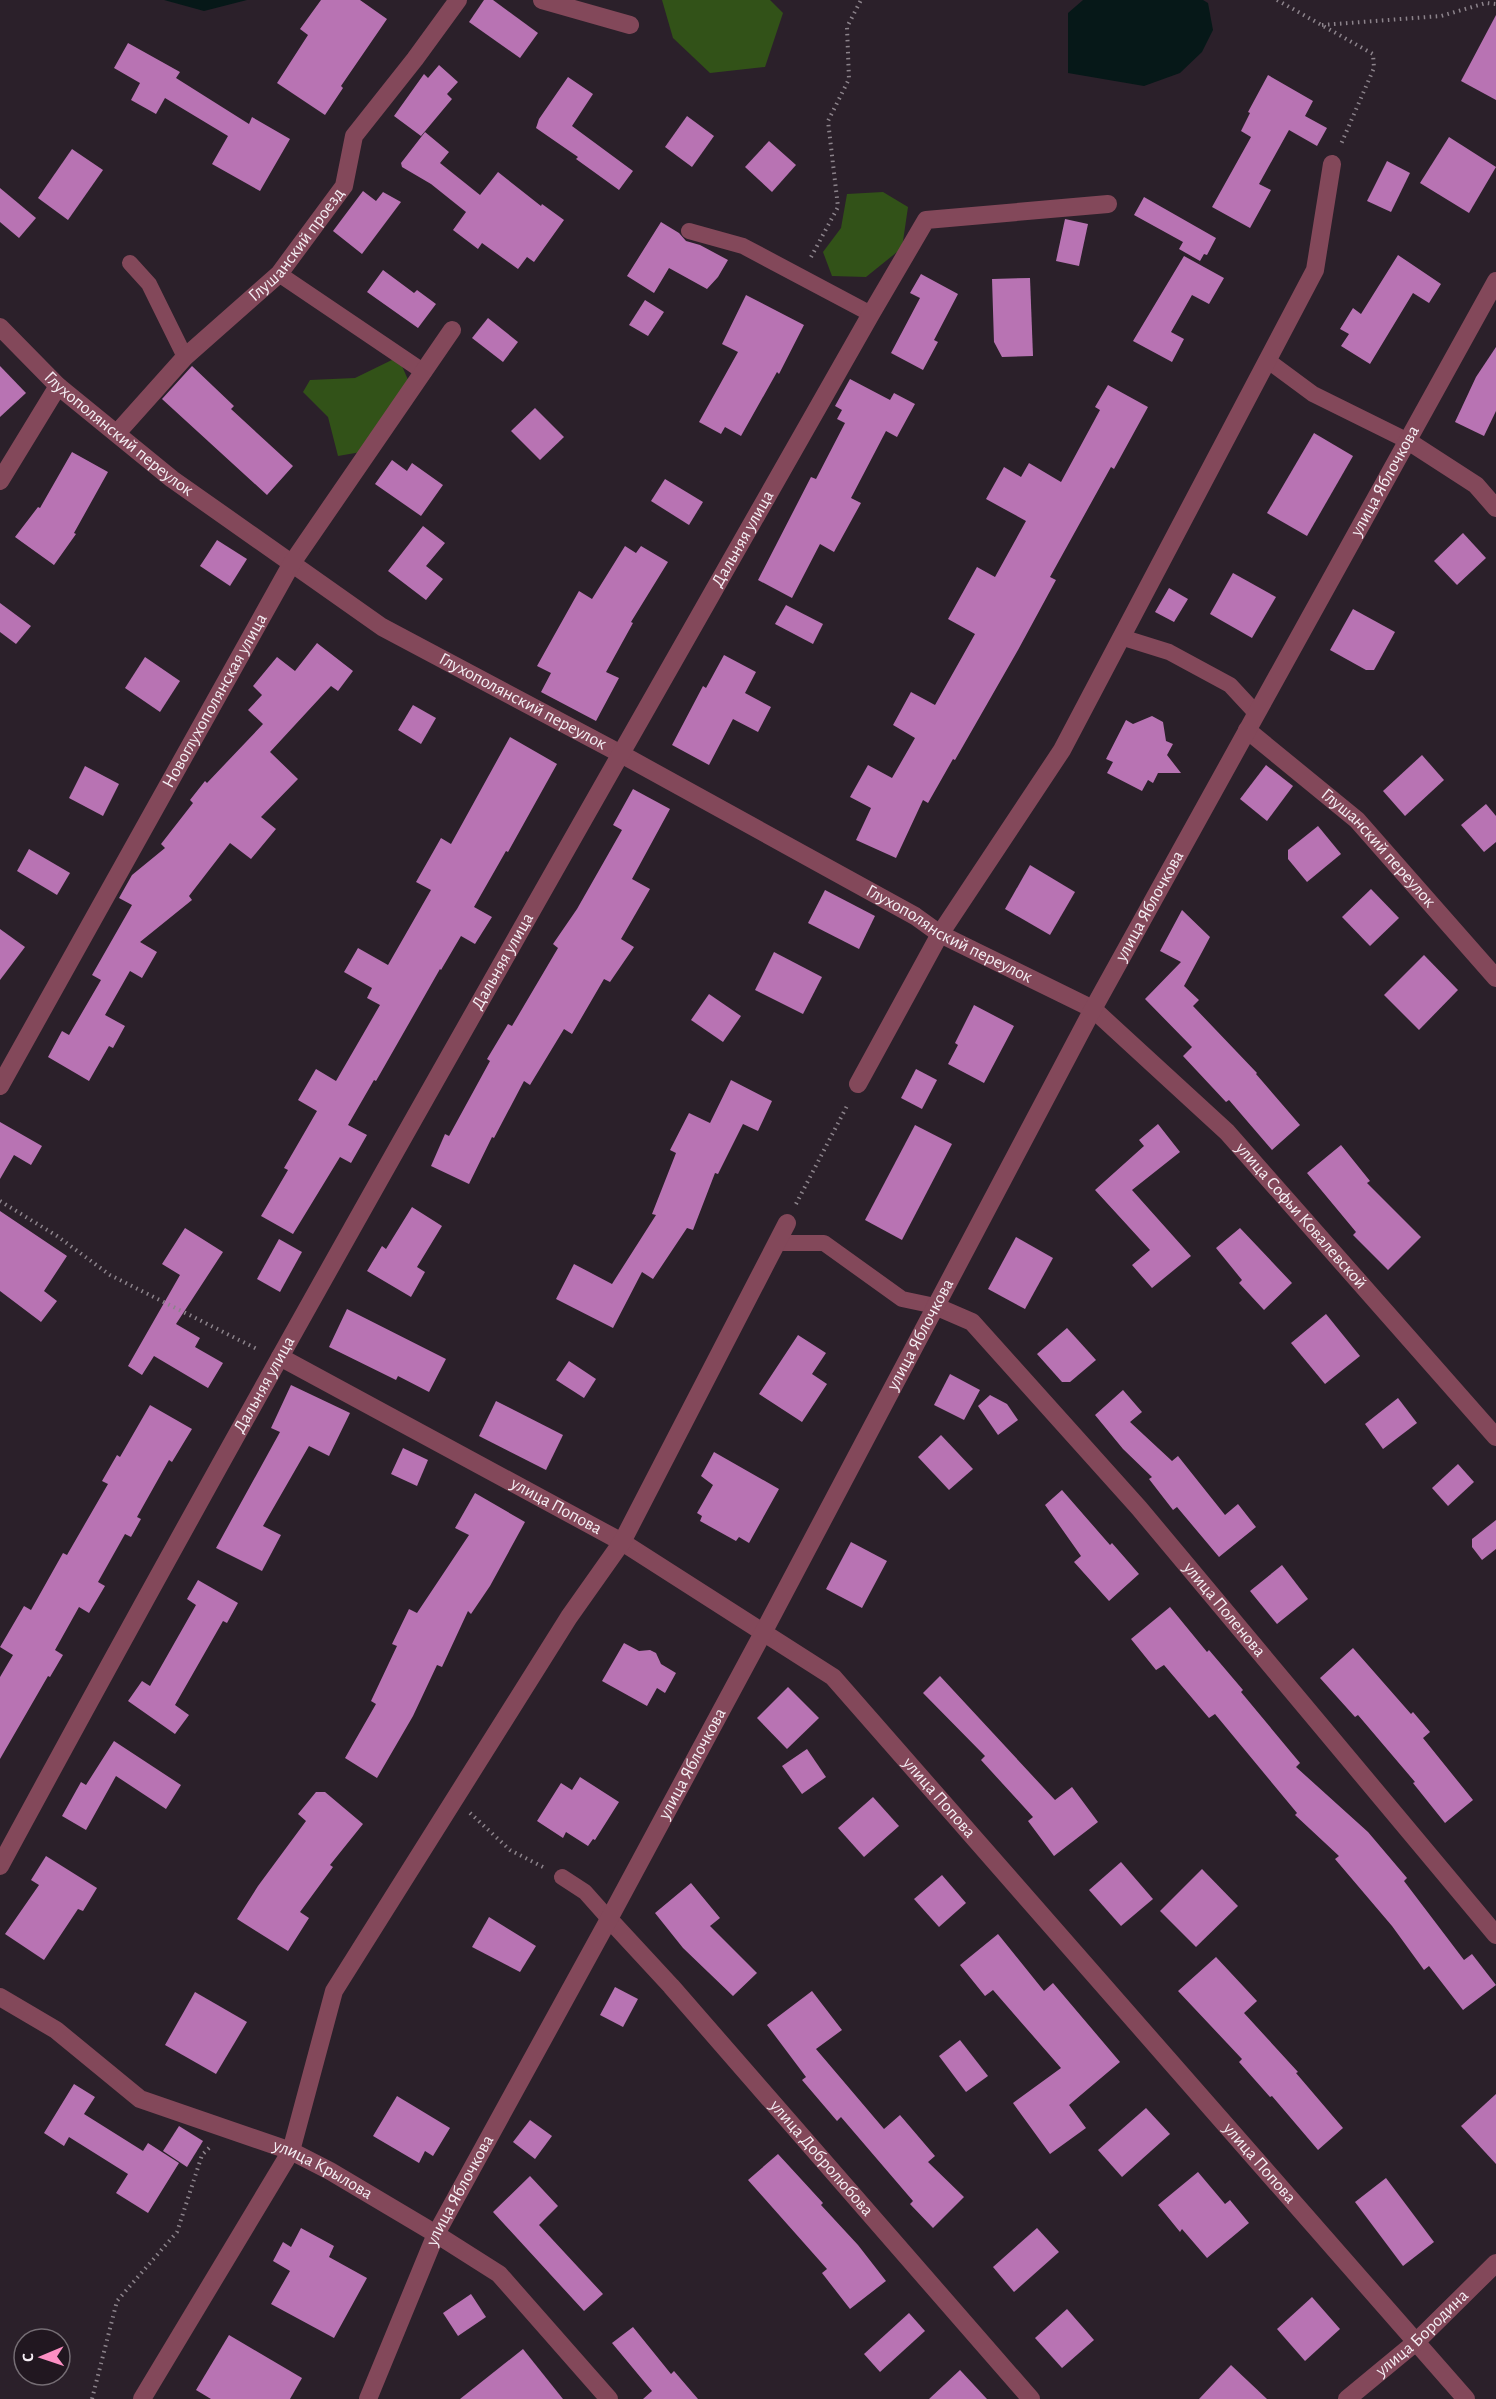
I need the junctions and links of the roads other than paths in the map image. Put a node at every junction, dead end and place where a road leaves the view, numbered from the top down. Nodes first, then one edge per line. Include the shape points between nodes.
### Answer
1 (458, 0) edge
2 (542, 0) edge
3 (630, 25) dead end
4 (1332, 164) road end
5 (1108, 204) dead end
6 (689, 231) dead end
7 (130, 263) dead end
8 (279, 274) junction
9 (1496, 281) edge
10 (871, 314) junction
11 (0, 327) edge
12 (452, 330) dead end
13 (185, 357) junction
14 (1268, 360) junction
15 (424, 372) junction
16 (58, 386) junction
17 (117, 434) junction
18 (1408, 441) junction
19 (0, 481) edge
20 (1496, 508) edge
21 (292, 563) junction
22 (1121, 637) junction
23 (1256, 713) junction
24 (1248, 730) junction
25 (621, 754) junction
26 (940, 934) junction
27 (1496, 978) edge
28 (1093, 1009) junction
29 (858, 1084) road end
30 (0, 1086) edge
31 (786, 1223) road end
32 (777, 1243) junction
33 (934, 1305) junction
34 (280, 1357) junction
35 (1496, 1437) edge
36 (622, 1542) junction
37 (764, 1631) junction
38 (0, 1866) edge
39 (562, 1877) road end
40 (609, 1919) junction
41 (1496, 1935) edge
42 (0, 1996) edge
43 (291, 2151) junction
44 (436, 2234) junction
45 (1496, 2263) edge
46 (1416, 2342) junction
47 (142, 2399) edge
48 (368, 2399) edge
49 (609, 2399) edge
50 (1031, 2399) edge
51 (1347, 2399) edge
52 (1466, 2399) edge

1 - 8 street, Глушанский проезд via 354,136 344,186
2 - 3 street
4 - 14 street via 1315,270
5 - 10 street, Дальняя улица via 926,220
6 - 10 lane via 743,246
7 - 13 lane via 149,284
8 - 13 street, Глушанский проезд
8 - 15 lane
9 - 18 street, улица Яблочкова
10 - 25 street, Дальняя улица
11 - 16 street, Глухополянский переулок
12 - 15 street, Новоглухополянская улица
13 - 17 street, Глушанский проезд
14 - 18 lane via 1313,394
14 - 22 street
15 - 21 street, Новоглухополянская улица
16 - 17 street, Глухополянский переулок
16 - 19 street
17 - 21 street, Глухополянский переулок via 172,479
18 - 20 street via 1476,485
18 - 23 street, улица Яблочкова
21 - 25 street, Глухополянский переулок via 382,627
21 - 30 street, Новоглухополянская улица
22 - 23 lane via 1169,652 1230,685
22 - 26 street via 1062,750
23 - 24 street, улица Яблочкова
24 - 27 street, Глушанский переулок via 1357,820
24 - 28 street, улица Яблочкова
25 - 26 street, Глухополянский переулок via 915,916
25 - 34 street, Дальняя улица
26 - 28 street, Глухополянский переулок
26 - 29 street
28 - 33 street, улица Яблочкова
28 - 35 street, улица Софьи Ковалевской via 1227,1132
31 - 32 street
32 - 33 lane via 824,1243 902,1299
32 - 36 street
33 - 37 street, улица Яблочкова
33 - 41 street, улица Поленова via 972,1322 1123,1491
34 - 36 street, улица Попова
34 - 38 street, Дальняя улица
36 - 37 street, улица Попова
36 - 43 street via 569,1617 334,1991
37 - 40 street, улица Яблочкова
37 - 46 street, улица Попова via 833,1677
39 - 40 lane via 585,1892
40 - 44 street, улица Яблочкова
40 - 50 street, улица Добролюбова
42 - 43 street, улица Крылова via 56,2030 140,2099
43 - 44 street, улица Крылова
43 - 47 street
44 - 48 street, улица Яблочкова
44 - 49 street, улица Крылова via 499,2274
45 - 46 street, улица Бородина
46 - 51 street, улица Бородина
46 - 52 street, улица Попова

